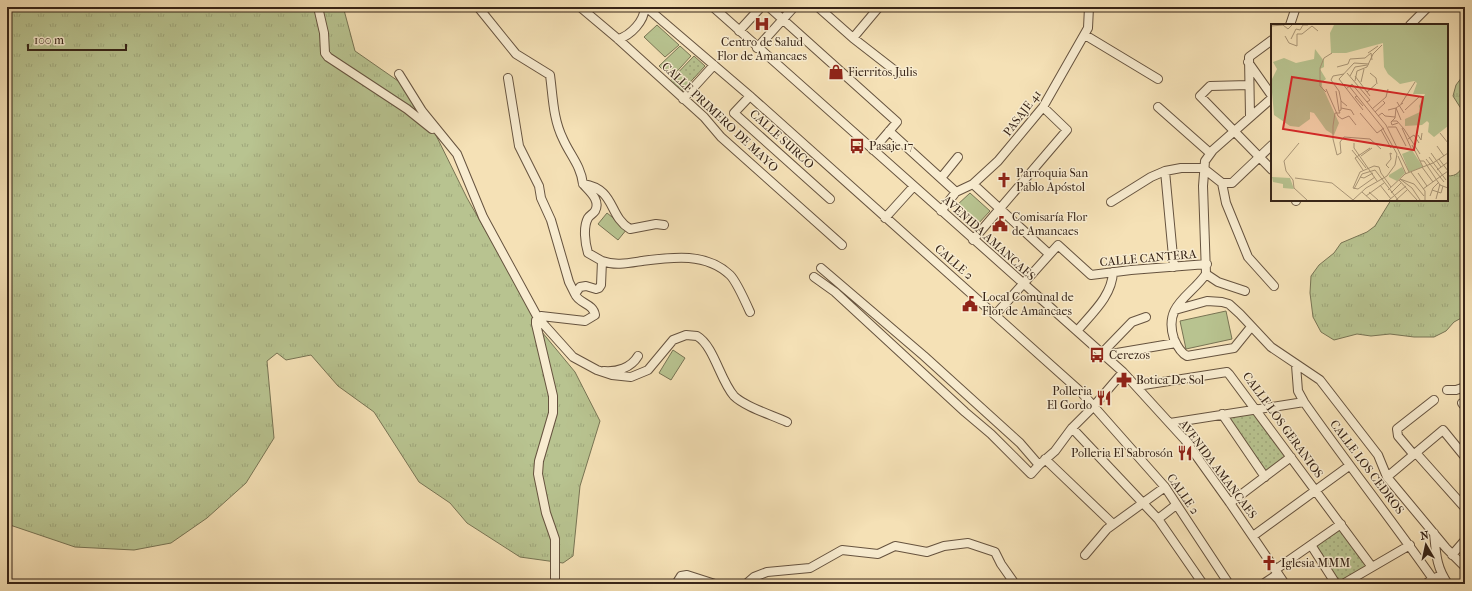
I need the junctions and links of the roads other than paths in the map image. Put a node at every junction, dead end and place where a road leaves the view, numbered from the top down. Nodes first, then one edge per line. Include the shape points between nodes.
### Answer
1 (318, 7) edge
2 (478, 7) edge
3 (580, 7) edge
4 (645, 7) edge
5 (713, 7) edge
6 (761, 7) edge
7 (769, 7) edge
8 (794, 7) edge
9 (879, 7) edge
10 (1089, 7) edge
11 (1296, 7) edge
12 (1428, 7) edge
13 (824, 9) edge
14 (782, 19) junction
15 (1290, 24) edge
16 (1411, 24) edge
17 (739, 31) junction
18 (1085, 35) junction
19 (852, 38) junction
20 (618, 39) junction
21 (1271, 41) edge
22 (757, 48) junction
23 (1248, 61) junction
24 (714, 65) junction
25 (898, 73) dead end
26 (399, 74) dead end
27 (508, 78) dead end
28 (1158, 79) dead end
29 (1249, 85) junction
30 (750, 96) junction
31 (1271, 96) edge
32 (1271, 98) edge
33 (683, 99) junction
34 (1043, 107) junction
35 (1158, 107) dead end
36 (1250, 116) junction
37 (889, 131) junction
38 (1234, 131) junction
39 (444, 138) junction
40 (1271, 146) edge
41 (873, 150) junction
42 (1210, 153) junction
43 (958, 157) dead end
44 (1259, 157) junction
45 (1203, 168) junction
46 (1271, 169) edge
47 (1165, 171) junction
48 (941, 178) junction
49 (1222, 183) junction
50 (582, 184) junction
51 (973, 184) junction
52 (914, 186) junction
53 (956, 192) junction
54 (830, 199) dead end
55 (1111, 202) dead end
56 (1000, 208) junction
57 (941, 211) junction
58 (885, 218) junction
59 (664, 225) dead end
60 (973, 240) junction
61 (842, 245) dead end
62 (1049, 254) junction
63 (602, 261) junction
64 (1207, 264) junction
65 (1174, 267) junction
66 (821, 268) dead end
67 (1113, 272) junction
68 (1206, 274) junction
69 (814, 277) dead end
70 (1023, 284) junction
71 (1274, 286) dead end
72 (1245, 291) dead end
73 (575, 294) junction
74 (1174, 310) junction
75 (750, 312) dead end
76 (995, 315) junction
77 (538, 318) junction
78 (1146, 318) dead end
79 (1251, 327) junction
80 (1077, 331) junction
81 (1176, 343) junction
82 (1104, 354) junction
83 (638, 356) dead end
84 (1296, 365) junction
85 (597, 370) junction
86 (1123, 372) junction
87 (1137, 386) junction
88 (1465, 387) edge
89 (1447, 390) dead end
90 (1434, 400) dead end
91 (1304, 402) junction
92 (1465, 402) edge
93 (1094, 407) junction
94 (1465, 407) edge
95 (1256, 409) junction
96 (1222, 414) junction
97 (787, 422) dead end
98 (1170, 423) junction
99 (1072, 428) junction
100 (1465, 428) edge
101 (1465, 434) edge
102 (1415, 454) junction
103 (1291, 457) junction
104 (1465, 457) edge
105 (1042, 462) junction
106 (1350, 466) junction
107 (1265, 477) junction
108 (1387, 477) junction
109 (1165, 487) junction
110 (1316, 490) junction
111 (1230, 502) junction
112 (1144, 503) junction
113 (1176, 505) junction
114 (1465, 508) edge
115 (1158, 519) junction
116 (1113, 524) junction
117 (1341, 524) junction
118 (1434, 532) junction
119 (1253, 536) junction
120 (1465, 540) edge
121 (1311, 545) junction
122 (1410, 545) junction
123 (1446, 548) junction
124 (1085, 555) dead end
125 (1452, 555) junction
126 (1435, 559) junction
127 (1372, 567) junction
128 (1465, 567) edge
129 (1277, 572) junction
130 (1441, 574) junction
131 (1433, 579) junction
132 (555, 584) edge
133 (676, 584) edge
134 (715, 584) edge
135 (746, 584) edge
136 (1015, 584) edge
137 (1203, 584) edge
138 (1229, 584) edge
139 (1263, 584) edge
140 (1285, 584) edge
141 (1336, 584) edge
142 (1343, 584) edge
143 (1425, 584) edge
144 (1448, 584) edge

1 - 39 street via 324,33 325,53 328,57 407,109
2 - 50 street via 516,54 550,75 555,119 578,164
3 - 20 street, CALLE PRIMERO DE MAYO
4 - 20 street via 640,21 629,33
4 - 24 street, CALLE 2
5 - 17 street, AVENIDA AMANCAES
6 - 17 street
7 - 14 street
8 - 14 street
9 - 19 street
10 - 18 street, PASAJE 41
11 - 15 street
12 - 16 street
13 - 19 street
14 - 22 street
14 - 37 street via 897,122
17 - 22 street, AVENIDA AMANCAES
18 - 28 street
18 - 34 street, PASAJE 41
19 - 25 street
20 - 33 street, CALLE PRIMERO DE MAYO
21 - 23 street via 1251,54
22 - 41 street, AVENIDA AMANCAES
23 - 29 street
23 - 31 street
24 - 30 street, CALLE 2
24 - 33 street
26 - 39 street via 414,99
27 - 73 street via 519,146 539,186
29 - 36 street
29 - 38 street via 1210,86 1200,96
30 - 54 street, CALLE SURCO via 734,113
30 - 58 street, CALLE 2
32 - 36 street
33 - 61 street, CALLE PRIMERO DE MAYO via 704,117 721,137
34 - 51 street, PASAJE 41 via 998,161
34 - 56 street via 1067,130
35 - 42 street
36 - 38 street
37 - 41 street
37 - 48 street
38 - 42 street
38 - 44 street
39 - 77 street via 456,154 483,217
40 - 44 street
41 - 52 street, AVENIDA AMANCAES
42 - 45 street
43 - 48 street
44 - 46 street
44 - 49 street via 1232,183
45 - 47 street
45 - 49 street
45 - 64 street
47 - 55 street
47 - 65 street
48 - 53 street
49 - 71 street via 1226,204 1248,257
50 - 59 street via 598,189 612,202 620,222 630,229
50 - 63 street via 594,196 596,206 585,227 586,248 588,253
51 - 53 street, PASAJE 41
51 - 56 street
52 - 57 street, AVENIDA AMANCAES
52 - 58 street
53 - 57 street, PASAJE 41
56 - 60 street
56 - 62 street
57 - 60 street, AVENIDA AMANCAES
58 - 76 street, CALLE 2
60 - 70 street, AVENIDA AMANCAES
62 - 67 street, CALLE CANTERA via 1058,245 1091,275
62 - 70 street
63 - 73 street via 599,288 580,287
63 - 75 street via 614,264 659,258 695,257 711,262 730,275
64 - 65 street, CALLE CANTERA
64 - 68 street
65 - 67 street, CALLE CANTERA
66 - 105 street
67 - 80 street via 1113,283 1109,293
68 - 72 street via 1218,282
68 - 74 street
69 - 105 street via 835,292 991,434 1031,474
70 - 76 street
70 - 80 street, AVENIDA AMANCAES
73 - 77 street via 579,300 594,310 592,318 585,321 546,316
74 - 79 street via 1207,301 1222,302 1240,314
74 - 81 street via 1172,321
76 - 93 street, CALLE 2 via 1081,392
77 - 85 street via 573,357
77 - 132 street via 537,328 553,396 552,419 538,474 555,540
78 - 82 street via 1132,322
79 - 81 street via 1238,345 1230,349 1187,356
79 - 84 street
80 - 82 street, AVENIDA AMANCAES
81 - 82 street
82 - 86 street, AVENIDA AMANCAES
83 - 85 street via 627,367 610,371
84 - 91 street, CALLE LOS CEDROS via 1298,391
84 - 108 street via 1320,380 1378,455
85 - 97 street via 621,377 640,374 653,366 673,340 697,336 707,346 727,387 735,397
86 - 87 street, AVENIDA AMANCAES
86 - 93 street
87 - 95 street, CALLE LOS GERANIOS via 1226,372
87 - 98 street, AVENIDA AMANCAES
88 - 89 street
90 - 102 street via 1397,429 1398,436
91 - 95 street
91 - 106 street, CALLE LOS CEDROS
92 - 94 street via 1462,403
93 - 99 street
93 - 109 street, CALLE 2
95 - 96 street
95 - 103 street, CALLE LOS GERANIOS
96 - 98 street
96 - 107 street
98 - 111 street, AVENIDA AMANCAES
99 - 105 street
99 - 112 street
100 - 101 street
102 - 104 street via 1443,430
102 - 108 street
102 - 114 street
103 - 107 street
103 - 110 street, CALLE LOS GERANIOS
105 - 116 street
106 - 110 street
106 - 122 street, CALLE LOS CEDROS
107 - 111 street
108 - 118 street
109 - 112 street
109 - 113 street, CALLE 2
110 - 117 street, CALLE LOS GERANIOS
110 - 119 street
111 - 119 street, AVENIDA AMANCAES
112 - 115 street
112 - 116 street
113 - 115 street
113 - 138 street, CALLE 2
115 - 137 street
116 - 124 street
117 - 121 street
117 - 127 street, CALLE LOS GERANIOS
118 - 123 street
118 - 126 street
119 - 129 street, AVENIDA AMANCAES
120 - 125 street
121 - 129 street
121 - 141 street
122 - 127 street
122 - 131 street, CALLE LOS CEDROS
123 - 125 street
123 - 126 street via 1439,551
125 - 128 street
126 - 130 street
127 - 142 street
129 - 139 street
129 - 140 street, AVENIDA AMANCAES
130 - 131 street
130 - 144 street
131 - 143 street
133 - 134 street via 684,575
135 - 136 street via 754,577 767,572 810,568 842,550 878,554 899,546 908,550 927,552 944,546 968,543 995,552

